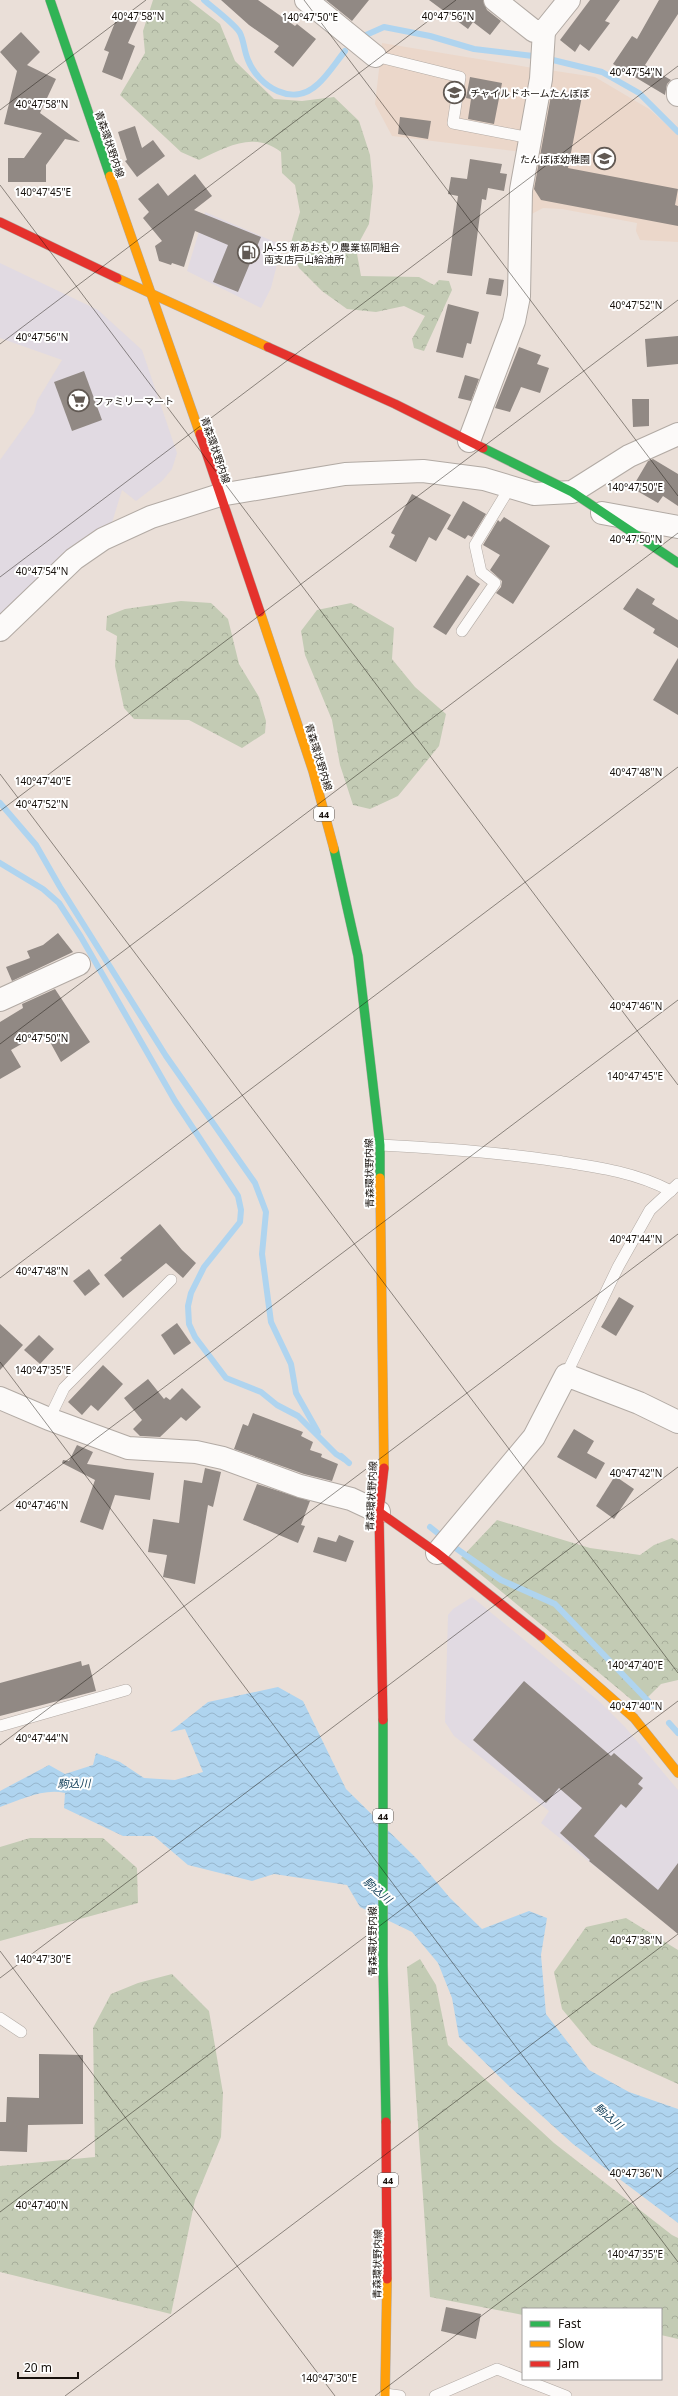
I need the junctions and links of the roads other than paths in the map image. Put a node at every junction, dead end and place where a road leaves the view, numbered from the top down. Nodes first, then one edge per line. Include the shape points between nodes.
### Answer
1 (50, 0) edge
2 (306, 0) edge
3 (495, 0) edge
4 (569, 0) edge
5 (544, 31) junction
6 (375, 56) joint
7 (678, 90) edge
8 (678, 95) edge
9 (530, 138) junction
10 (0, 222) edge
11 (153, 295) junction
12 (678, 434) edge
13 (469, 441) junction
14 (510, 487) junction
15 (572, 492) junction
16 (220, 495) junction
17 (602, 513) junction
18 (678, 527) edge
19 (678, 563) edge
20 (0, 630) edge
21 (462, 631) dead end
22 (79, 964) dead end
23 (0, 1000) edge
24 (380, 1144) junction
25 (675, 1187) edge
26 (171, 1280) dead end
27 (566, 1375) junction
28 (0, 1398) edge
29 (49, 1419) junction
30 (678, 1422) edge
31 (379, 1512) junction
32 (437, 1553) junction
33 (126, 1690) dead end
34 (0, 1726) edge
35 (678, 1773) edge
36 (0, 2018) edge
37 (21, 2032) dead end
38 (522, 2379) edge
39 (526, 2380) edge
40 (385, 2395) edge
41 (400, 2396) edge
42 (436, 2396) edge
43 (566, 2396) edge

1 - 11 main road, 青森環状野内線 / 44
2 - 6 street
3 - 5 street via 534,31
4 - 5 street
5 - 9 street via 540,79
6 - 9 lane via 460,77 453,123
7 - 8 street
9 - 13 street via 521,190 519,296 514,321
10 - 11 main road
11 - 13 main road via 395,404
11 - 16 main road, 青森環状野内線 / 44
12 - 15 street via 629,456
13 - 15 main road
14 - 15 street via 534,494
14 - 16 street via 484,479 423,471 344,474
14 - 21 lane via 475,545 481,572 495,584
15 - 17 main road
16 - 20 street via 151,517 103,539 74,558
16 - 24 main road, 青森環状野内線 / 44 via 313,771 343,882 358,956
17 - 18 street
17 - 19 main road
22 - 23 street
24 - 25 lane via 490,1151 612,1169
24 - 31 main road, 青森環状野内線 / 44 via 384,1464
25 - 27 lane via 650,1210 618,1267
26 - 29 lane via 64,1388
27 - 30 street via 639,1403
27 - 32 street via 534,1438
28 - 29 street
29 - 31 street via 128,1448 196,1452 223,1458 300,1486 351,1499
31 - 32 main road
31 - 40 main road, 青森環状野内線 / 44 via 388,2202
32 - 35 main road via 530,1626 634,1718
33 - 34 lane
36 - 37 lane
38 - 42 lane via 498,2369
39 - 43 lane
40 - 41 lane

